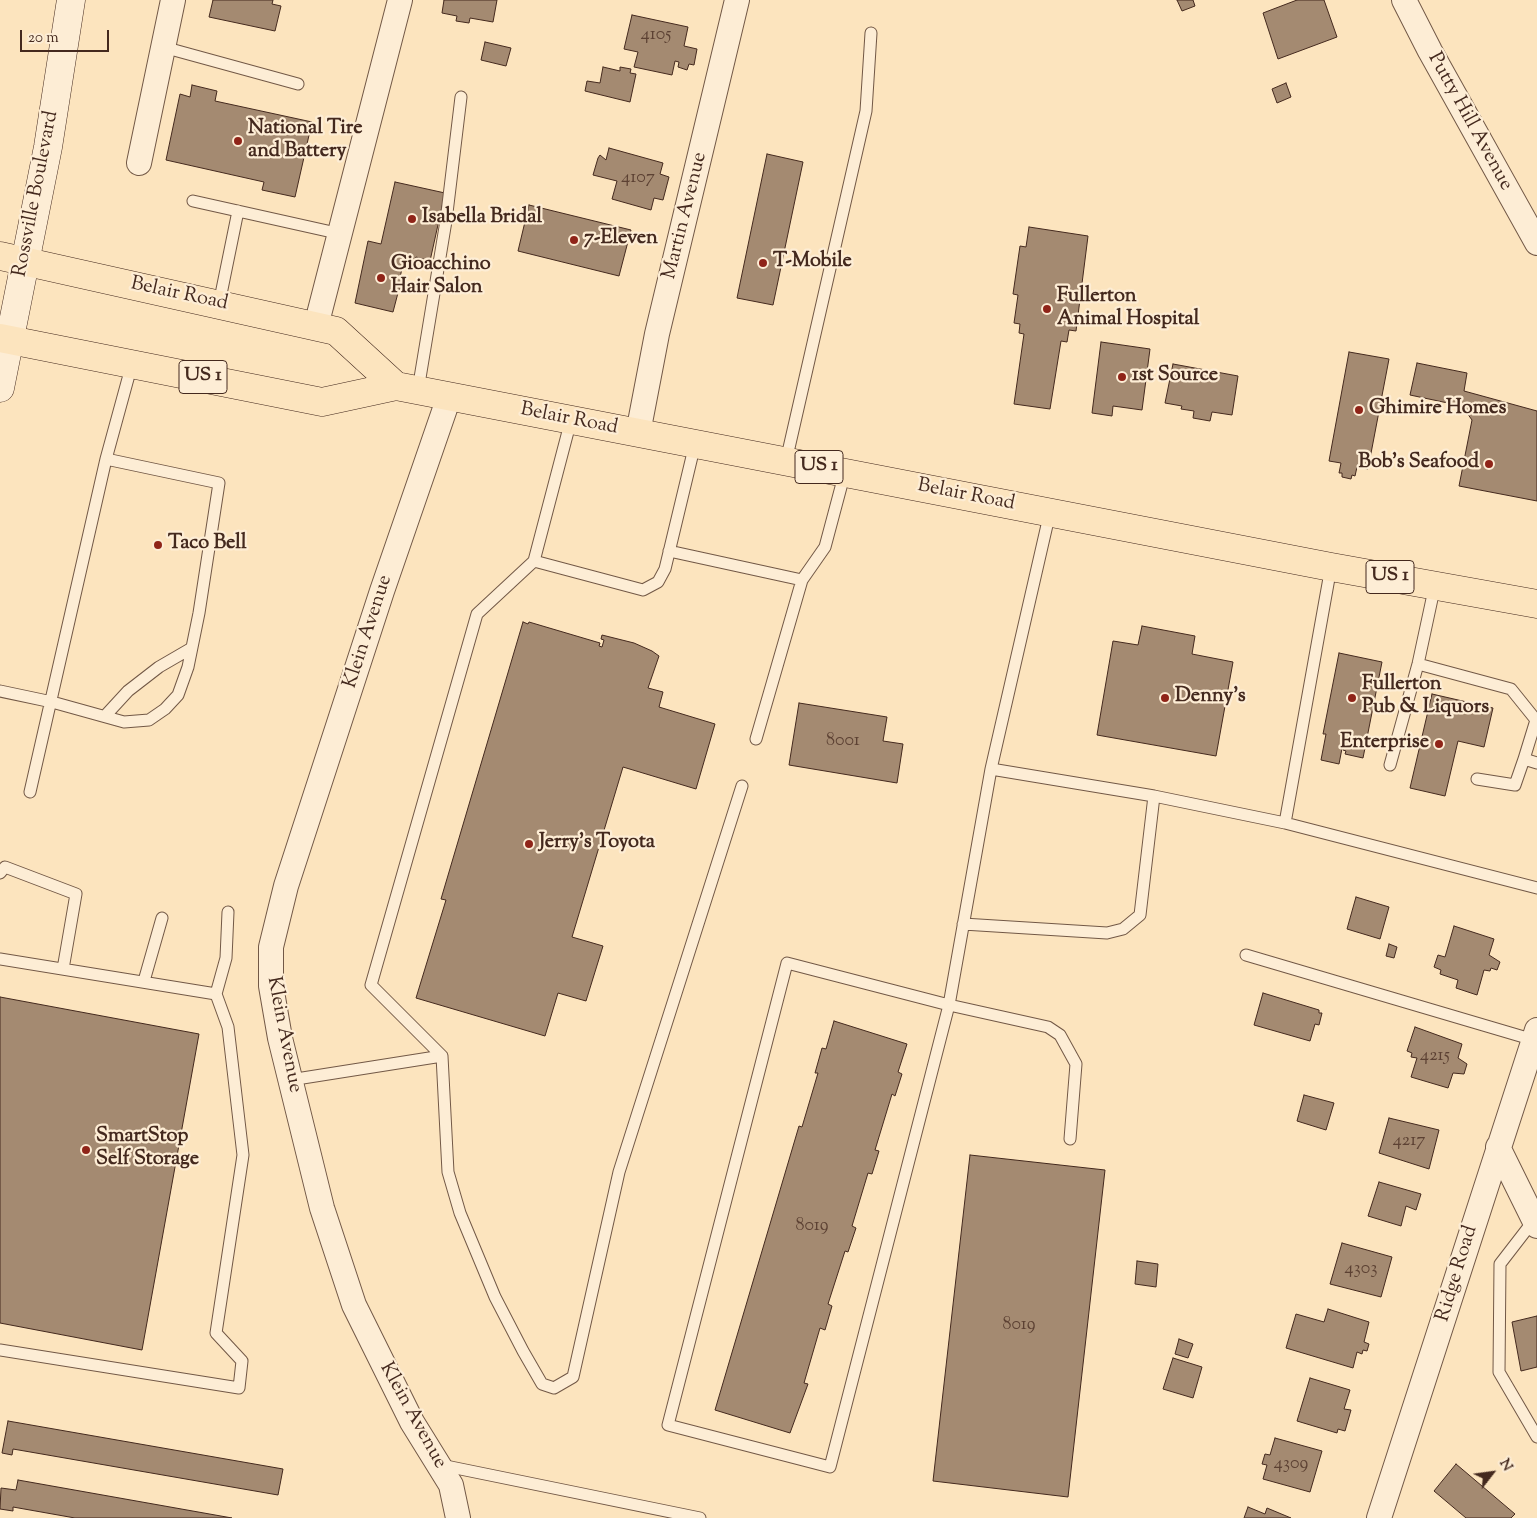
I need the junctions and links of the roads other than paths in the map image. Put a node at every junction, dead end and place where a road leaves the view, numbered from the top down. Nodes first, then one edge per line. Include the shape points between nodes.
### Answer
1 (71, 0) edge
2 (173, 0) edge
3 (400, 0) edge
4 (737, 0) edge
5 (1404, 0) edge
6 (870, 33) dead end
7 (163, 47) junction
8 (298, 84) dead end
9 (461, 96) dead end
10 (139, 163) dead end
11 (193, 201) dead end
12 (238, 211) junction
13 (341, 234) junction
14 (1537, 243) edge
15 (12, 258) edge
16 (218, 304) junction
17 (316, 326) junction
18 (4, 339) edge
19 (132, 363) junction
20 (0, 388) edge
21 (407, 388) junction
22 (449, 397) junction
23 (571, 420) junction
24 (638, 433) junction
25 (695, 444) junction
26 (106, 459) junction
27 (786, 461) junction
28 (845, 472) junction
29 (1050, 512) junction
30 (669, 552) junction
31 (534, 561) junction
32 (1330, 566) junction
33 (802, 580) junction
34 (1435, 585) junction
35 (1537, 604) edge
36 (190, 649) junction
37 (1418, 664) junction
38 (0, 691) edge
39 (52, 702) junction
40 (105, 716) junction
41 (756, 739) dead end
42 (1524, 759) junction
43 (1537, 763) edge
44 (1390, 765) dead end
45 (991, 769) junction
46 (1477, 779) dead end
47 (742, 786) dead end
48 (30, 792) dead end
49 (1154, 796) junction
50 (1285, 823) junction
51 (0, 873) edge
52 (1537, 888) edge
53 (228, 912) dead end
54 (162, 918) dead end
55 (963, 924) junction
56 (1246, 955) dead end
57 (0, 959) edge
58 (62, 969) junction
59 (144, 980) junction
60 (216, 994) junction
61 (949, 1005) junction
62 (1536, 1035) edge
63 (442, 1056) junction
64 (290, 1080) junction
65 (1070, 1140) dead end
66 (1498, 1147) junction
67 (1536, 1223) edge
68 (0, 1350) edge
69 (1537, 1437) edge
70 (439, 1465) junction
71 (458, 1518) edge
72 (700, 1518) edge
73 (1379, 1518) edge

1 - 15 main road, Rossville Boulevard via 48,147
2 - 7 street
3 - 13 street
4 - 24 street, Martin Avenue via 657,334
5 - 14 street, Putty Hill Avenue
6 - 27 lane via 866,111
7 - 8 lane
7 - 10 street
9 - 21 lane via 446,221
11 - 12 lane
12 - 13 lane
12 - 16 lane
13 - 17 street
15 - 16 highway, Belair Road / US 1
15 - 18 main road, Rossville Boulevard
16 - 17 highway, Belair Road / US 1
17 - 21 highway, Belair Road / US 1 via 336,331
18 - 19 highway, Belair Road / US 1
18 - 20 main road, Rossville Boulevard
19 - 21 highway, Belair Road / US 1 via 322,402
19 - 26 lane
21 - 22 highway, Belair Road / US 1
22 - 23 highway, Belair Road / US 1
22 - 64 street, Klein Avenue via 286,886 271,947 271,986
23 - 24 highway, Belair Road / US 1
23 - 31 lane
24 - 25 highway, Belair Road / US 1
25 - 27 highway, Belair Road / US 1
25 - 30 lane
26 - 36 lane via 219,483 199,613
26 - 39 lane
27 - 28 highway, Belair Road / US 1
28 - 29 highway, Belair Road / US 1
28 - 33 lane via 825,547
29 - 32 highway, Belair Road / US 1
29 - 45 lane
30 - 31 lane via 658,582 643,590
30 - 33 lane
31 - 63 lane via 476,614 371,986
32 - 34 highway, Belair Road / US 1
32 - 50 lane
33 - 41 lane
34 - 35 highway, Belair Road / US 1
34 - 37 lane
36 - 40 lane via 128,691
36 - 40 lane via 188,667 178,695 165,709 150,720 124,722
37 - 42 lane via 1511,689 1536,720
37 - 44 lane
38 - 39 lane
39 - 40 lane
39 - 48 lane
42 - 43 lane
42 - 46 lane via 1515,785
45 - 49 lane
45 - 55 lane
47 - 63 lane via 619,1172 573,1377 554,1388 542,1384 523,1351 495,1297 460,1213 448,1172
49 - 50 lane
49 - 55 lane via 1140,915 1123,929 1107,933
50 - 52 lane
51 - 58 lane via 5,867 76,894
53 - 60 lane via 226,958
54 - 59 lane
55 - 61 lane
56 - 62 lane
57 - 58 lane
58 - 59 lane
59 - 60 lane
60 - 68 lane via 228,1027 243,1155 216,1333 242,1361 239,1388
61 - 61 lane via 830,1467 668,1425 787,962
61 - 65 lane via 1048,1026 1060,1035 1076,1064
62 - 66 street, Ridge Road
63 - 64 lane
64 - 70 street, Klein Avenue via 322,1208 354,1305 412,1422
66 - 67 street
66 - 73 street, Ridge Road
67 - 69 lane via 1500,1264 1499,1372
70 - 71 street, Klein Avenue via 451,1485
70 - 72 lane

